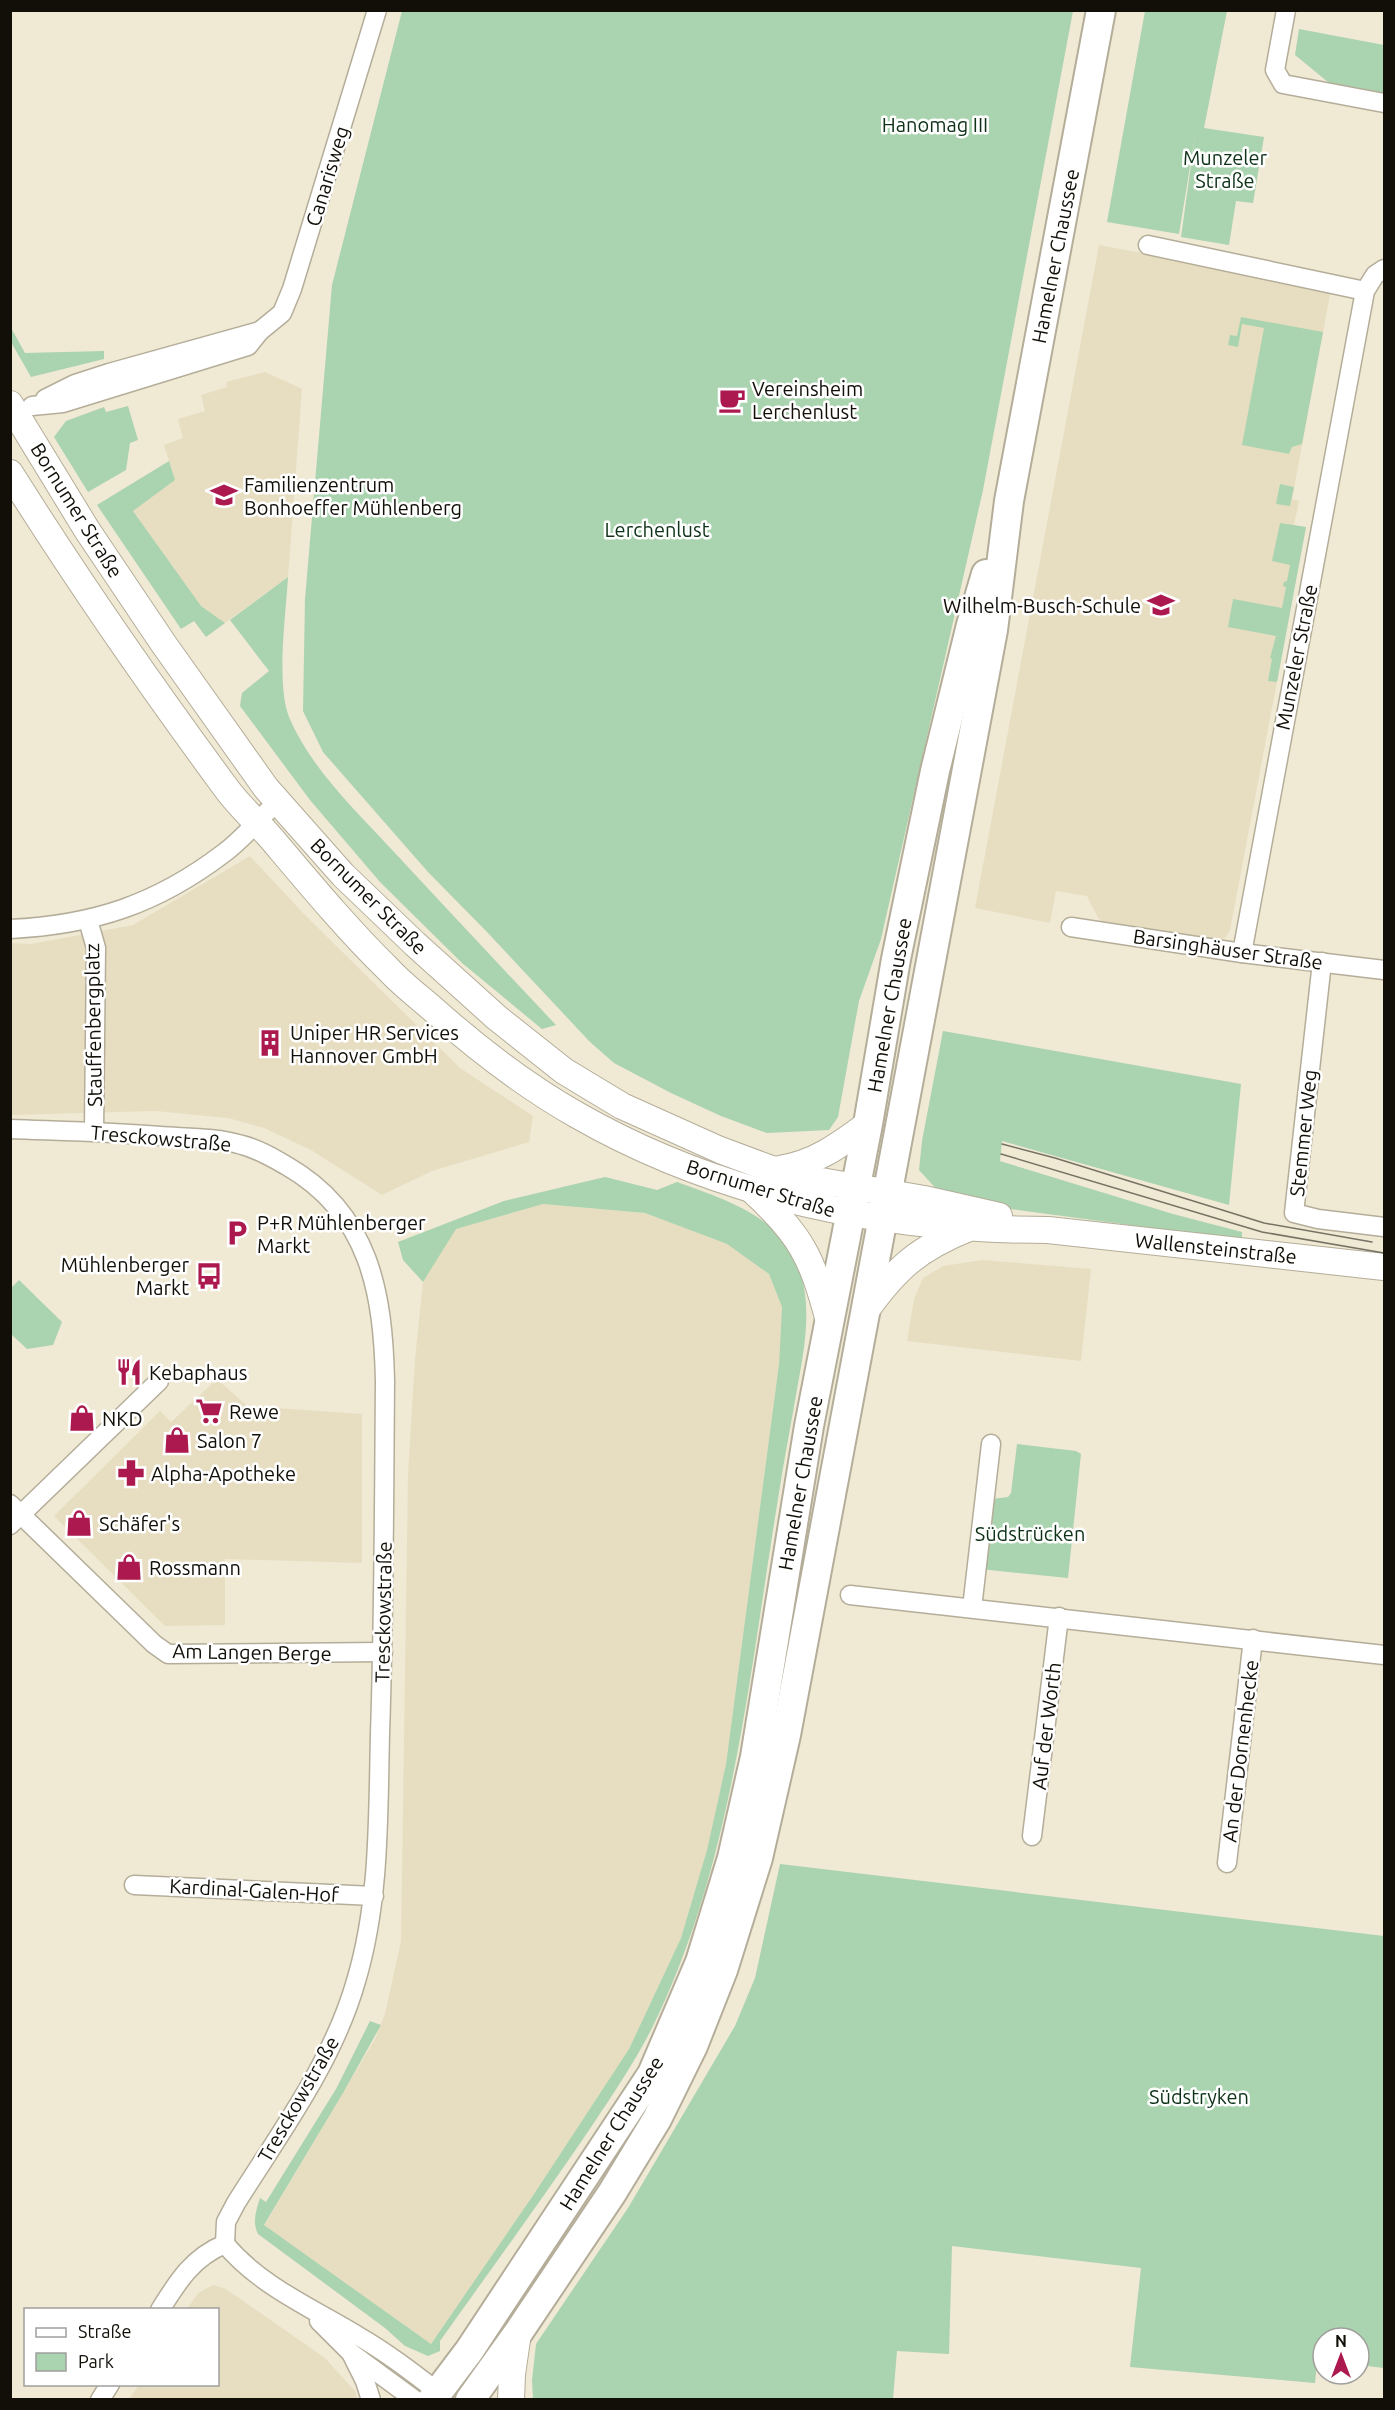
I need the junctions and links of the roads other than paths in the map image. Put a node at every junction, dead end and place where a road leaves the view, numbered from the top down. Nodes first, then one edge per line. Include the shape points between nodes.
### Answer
1 (377, 10) edge
2 (1101, 10) edge
3 (1286, 10) edge
4 (1384, 103) edge
5 (1148, 245) dead end
6 (1384, 269) edge
7 (1365, 291) junction
8 (18, 411) edge
9 (10, 473) edge
10 (1009, 501) junction
11 (277, 802) junction
12 (256, 821) junction
13 (88, 920) junction
14 (1071, 927) dead end
15 (10, 928) edge
16 (1242, 953) junction
17 (1322, 962) junction
18 (1384, 970) edge
19 (868, 1124) junction
20 (10, 1129) edge
21 (94, 1131) junction
22 (774, 1170) junction
23 (750, 1189) junction
24 (853, 1201) junction
25 (885, 1206) junction
26 (972, 1227) junction
27 (1384, 1227) edge
28 (1048, 1230) junction
29 (1384, 1268) edge
30 (865, 1311) junction
31 (829, 1321) junction
32 (159, 1381) dead end
33 (991, 1444) dead end
34 (14, 1514) edge
35 (850, 1595) dead end
36 (972, 1608) junction
37 (1059, 1617) junction
38 (1253, 1639) junction
39 (383, 1652) junction
40 (1384, 1654) edge
41 (1032, 1836) dead end
42 (1227, 1863) dead end
43 (134, 1885) dead end
44 (374, 1896) junction
45 (225, 2244) junction
46 (161, 2308) edge
47 (307, 2308) junction
48 (518, 2333) junction
49 (351, 2353) junction
50 (109, 2386) edge
51 (433, 2398) edge
52 (100, 2400) edge
53 (371, 2400) edge
54 (470, 2400) edge
55 (512, 2400) edge

1 - 8 street, Canarisweg via 282,313 260,331 75,384
2 - 10 main road, Hamelner Chaussee
3 - 4 street via 1275,70 1283,84
5 - 7 street
6 - 7 street via 1375,274
7 - 16 street, Munzeler Straße
8 - 11 main road, Bornumer Straße via 106,558
9 - 12 main road, Bornumer Straße via 144,678 227,790
10 - 19 main road, Hamelner Chaussee via 971,625 935,771 896,959
10 - 25 main road, Hamelner Chaussee via 993,630
11 - 12 street
11 - 22 main road, Bornumer Straße via 415,944 496,1017 564,1071 622,1106
12 - 13 street via 225,852 177,884 132,907
12 - 23 main road, Bornumer Straße via 390,972 502,1066 611,1133
13 - 15 street
13 - 21 street, Stauffenbergplatz via 96,948
14 - 16 street, Barsinghäuser Straße
16 - 17 street, Barsinghäuser Straße
17 - 18 street, Barsinghäuser Straße
17 - 27 street, Stemmer Weg via 1294,1213
19 - 22 main road via 818,1159
19 - 24 main road, Hamelner Chaussee
20 - 21 street, Tresckowstraße
21 - 39 street, Tresckowstraße via 212,1139 243,1145 300,1173 328,1196 356,1233 372,1269 384,1339
22 - 24 main road, Bornumer Straße
23 - 24 main road, Bornumer Straße
23 - 31 main road via 789,1228 809,1257
24 - 25 main road, Bornumer Straße
24 - 31 main road, Hamelner Chaussee
25 - 26 main road, Wallensteinstraße
25 - 28 main road, Wallensteinstraße via 1017,1220
25 - 30 main road, Hamelner Chaussee
26 - 28 main road, Wallensteinstraße
26 - 30 main road via 913,1257
28 - 29 main road, Wallensteinstraße
30 - 48 main road, Hamelner Chaussee via 786,1735 758,1858 723,1971 693,2046 657,2119
31 - 51 main road, Hamelner Chaussee via 755,1757 732,1858 700,1962 652,2074 469,2351
32 - 34 street
33 - 36 street
34 - 39 street, Am Langen Berge via 168,1654
35 - 36 street
36 - 37 street
37 - 38 street
37 - 41 street, Auf der Worth
38 - 40 street
38 - 42 street, An der Dornenhecke
39 - 44 street, Tresckowstraße
43 - 44 street, Kardinal-Galen-Hof
44 - 45 street, Tresckowstraße via 357,1981 343,2020 304,2095 236,2203 226,2222
45 - 46 street via 208,2251 195,2263
45 - 47 street via 240,2262
47 - 49 street
47 - 51 street via 358,2336
48 - 54 main road, Hamelner Chaussee
48 - 55 main road
49 - 51 street
49 - 53 street
50 - 52 street

